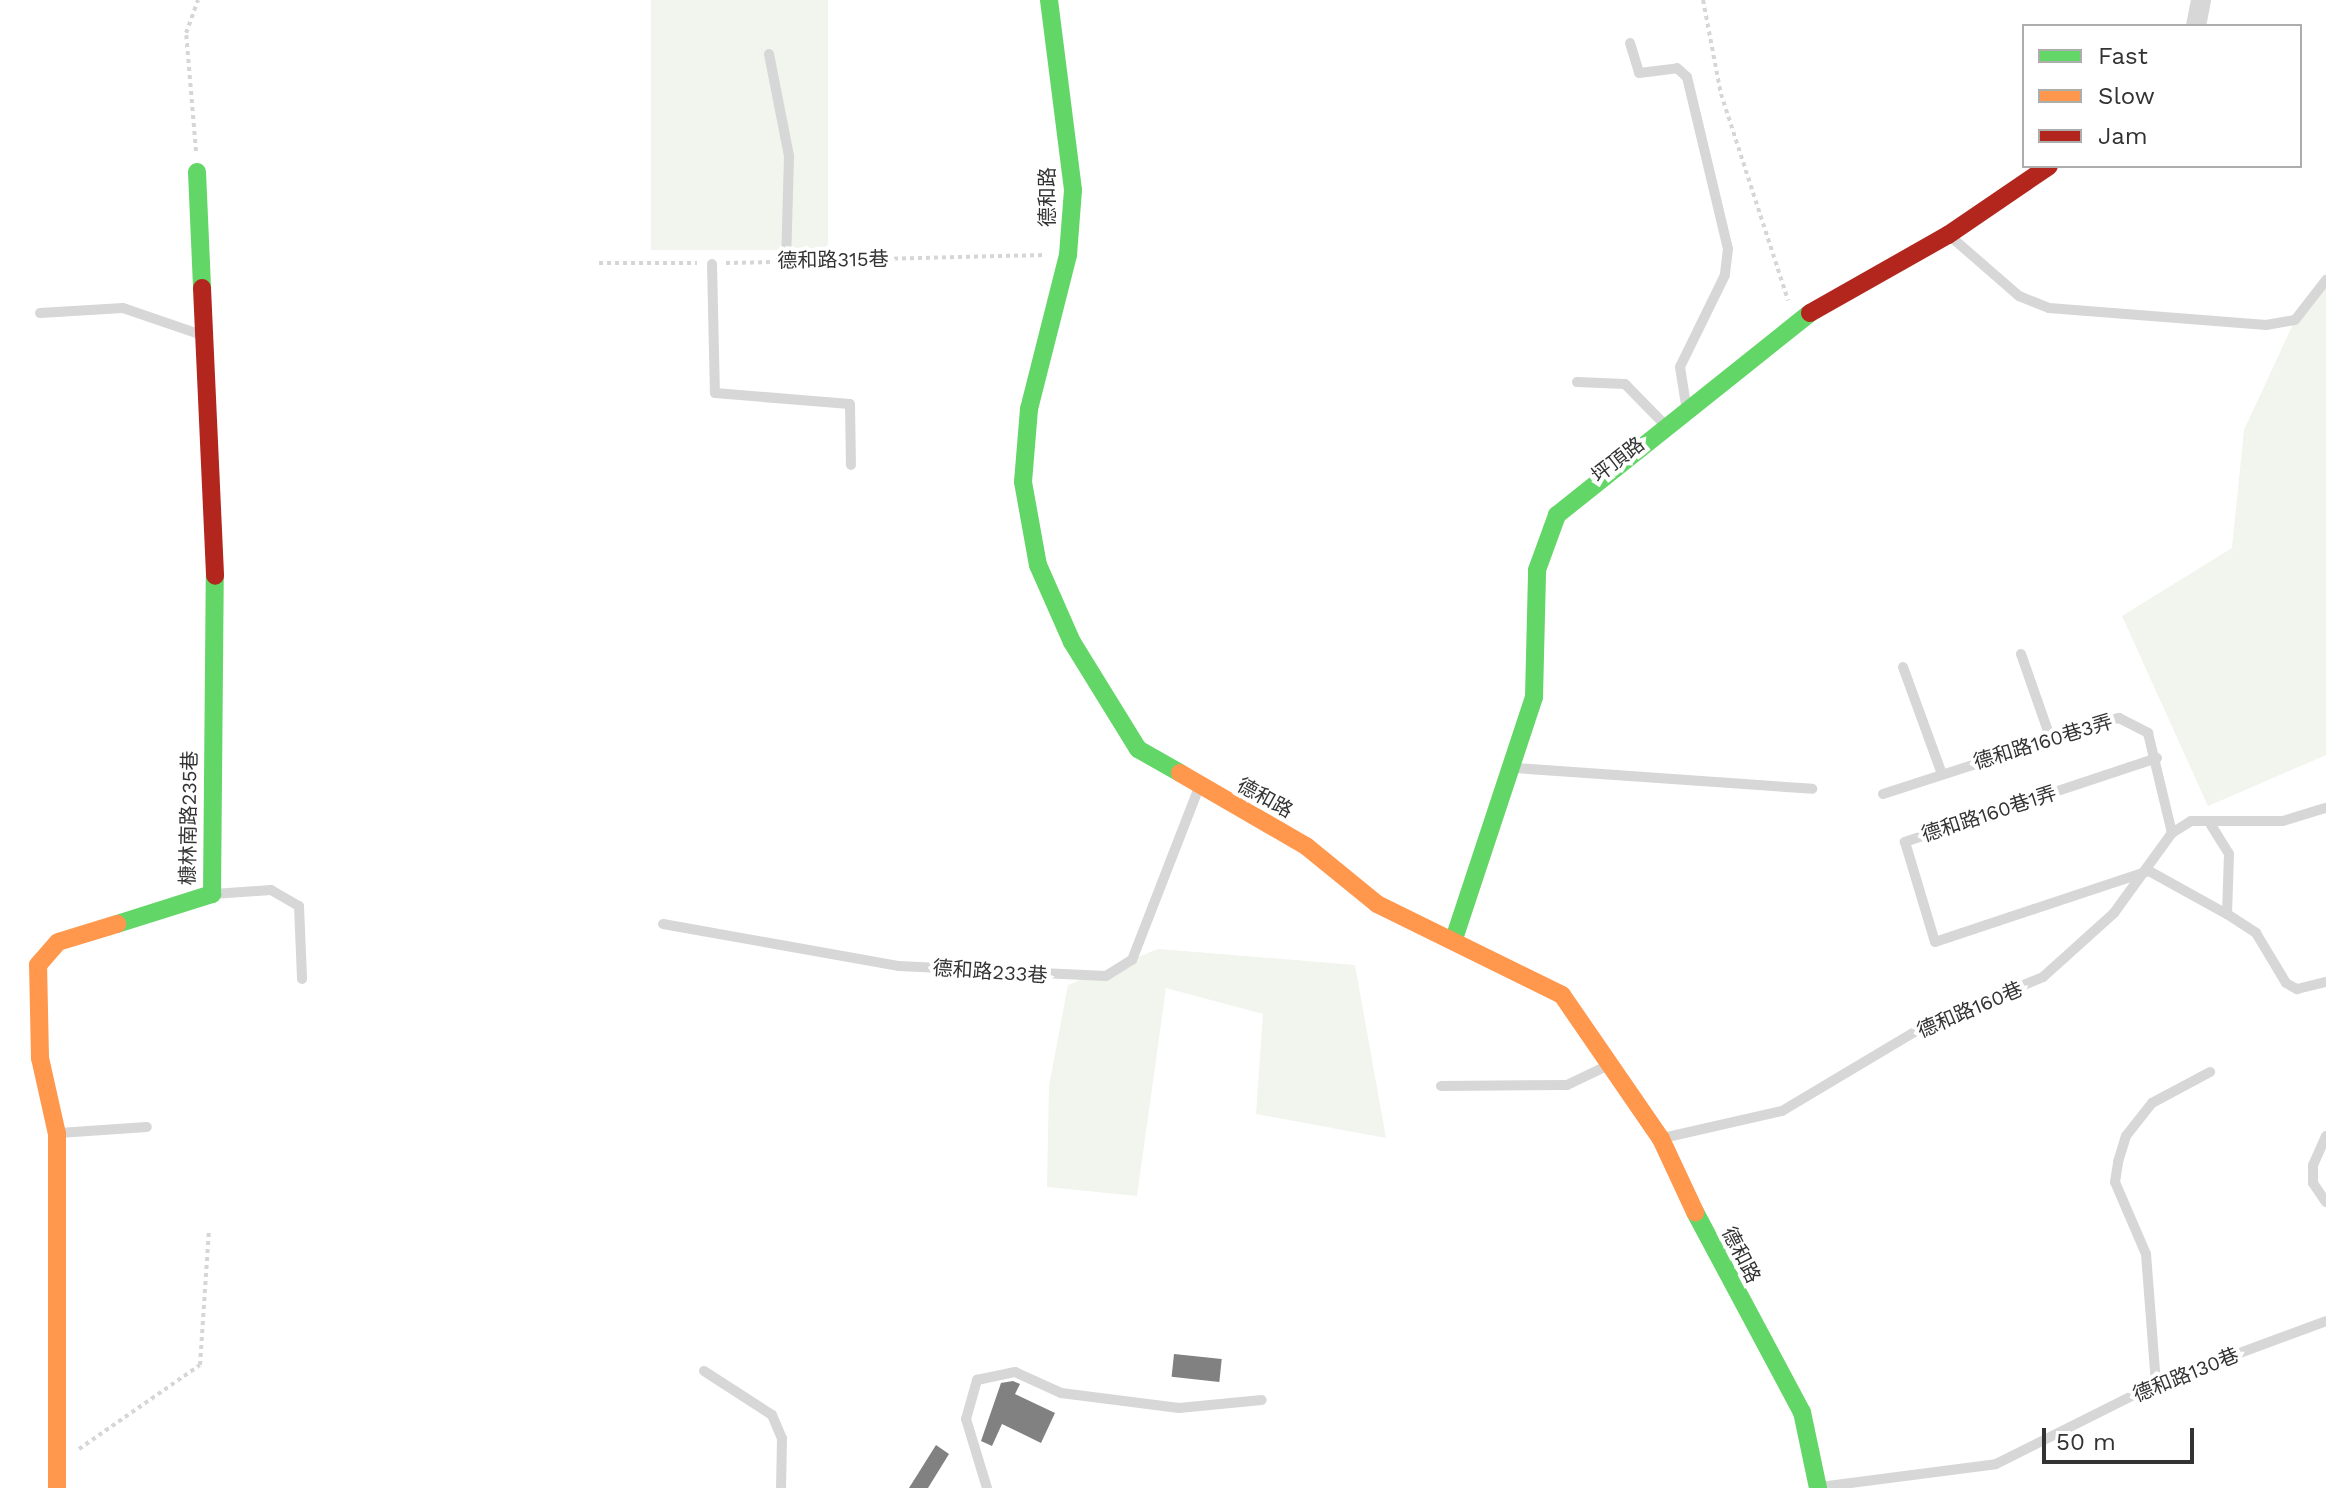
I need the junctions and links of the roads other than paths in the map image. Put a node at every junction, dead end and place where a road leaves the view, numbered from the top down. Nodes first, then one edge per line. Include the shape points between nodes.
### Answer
1 (1049, 0) edge
2 (2201, 0) edge
3 (2196, 24) edge
4 (1630, 43) dead end
5 (769, 54) dead end
6 (2046, 168) edge
7 (197, 172) road end
8 (1948, 235) junction
9 (786, 261) road end
10 (712, 264) road end
11 (2326, 280) edge
12 (40, 313) dead end
13 (204, 335) junction
14 (1577, 382) dead end
15 (1687, 407) junction
16 (1664, 424) junction
17 (851, 465) dead end
18 (2021, 654) dead end
19 (1903, 667) dead end
20 (2050, 737) junction
21 (2157, 758) junction
22 (1505, 767) junction
23 (1942, 774) junction
24 (1199, 787) junction
25 (1812, 789) dead end
26 (1883, 794) dead end
27 (2325, 808) edge
28 (2211, 825) junction
29 (2172, 833) junction
30 (2149, 871) junction
31 (212, 894) junction
32 (2227, 914) junction
33 (663, 924) dead end
34 (1454, 939) junction
35 (302, 979) dead end
36 (2326, 982) edge
37 (1614, 1063) junction
38 (2210, 1072) dead end
39 (1441, 1086) dead end
40 (147, 1127) dead end
41 (57, 1134) junction
42 (2326, 1136) edge
43 (1661, 1139) junction
44 (2326, 1202) edge
45 (2326, 1321) edge
46 (704, 1371) dead end
47 (2156, 1384) junction
48 (1262, 1400) dead end
49 (1818, 1487) edge
50 (57, 1488) edge
51 (781, 1488) edge
52 (987, 1488) edge

1 - 24 street, 德和路 via 1073,190 1068,255 1029,409 1023,482 1038,565 1072,642 1138,749
2 - 3 street
4 - 15 lane via 1639,73 1677,68 1687,77 1728,249 1725,275 1680,367
5 - 9 lane via 789,156
6 - 8 street, 坪頂路
7 - 13 street, 槺林南路235巷
8 - 11 lane via 2019,296 2049,308 2266,325 2295,320
8 - 15 street, 坪頂路 via 1795,322
10 - 17 lane via 715,393 850,404
12 - 13 lane via 123,308
13 - 31 street, 槺林南路235巷 via 215,581
14 - 16 lane via 1625,384
15 - 16 street, 坪頂路
16 - 22 street, 坪頂路 via 1582,487 1547,532 1537,570 1534,697
18 - 20 lane
19 - 23 lane
20 - 21 lane, 德和路160巷3弄 via 2119,718 2148,733
20 - 23 lane, 德和路160巷3弄
21 - 29 lane, 德和路160巷3弄
21 - 30 lane, 德和路160巷1弄 via 1905,842 1935,942
22 - 25 lane
22 - 34 street, 坪頂路
23 - 26 lane, 德和路160巷3弄
24 - 33 lane, 德和路233巷 via 1132,960 1106,976 899,966
24 - 34 street, 德和路 via 1306,846 1377,904
27 - 28 lane via 2283,821
28 - 29 lane via 2191,821
28 - 32 lane via 2229,854
29 - 30 lane, 德和路160巷
30 - 32 lane
30 - 43 lane, 德和路160巷 via 2043,977 1921,1028 1782,1111
31 - 35 lane via 271,890 299,906
31 - 41 street, 槺林南路235巷 via 58,942 38,965 40,1058
32 - 36 lane via 2266,945 2286,983 2297,989
34 - 37 street, 德和路 via 1562,995
37 - 39 lane via 1567,1085
37 - 43 street, 德和路
38 - 47 lane via 2152,1103 2126,1136 2118,1162 2115,1182 2146,1254
40 - 41 lane
41 - 50 street, 槺林南路235巷
42 - 44 lane via 2313,1165 2313,1183
43 - 49 street, 德和路 via 1722,1270 1802,1412
45 - 47 lane, 德和路130巷
46 - 51 lane via 772,1415 782,1438
47 - 49 lane, 德和路130巷 via 1996,1464
48 - 52 lane via 1179,1408 1061,1393 1015,1372 977,1380 966,1419

